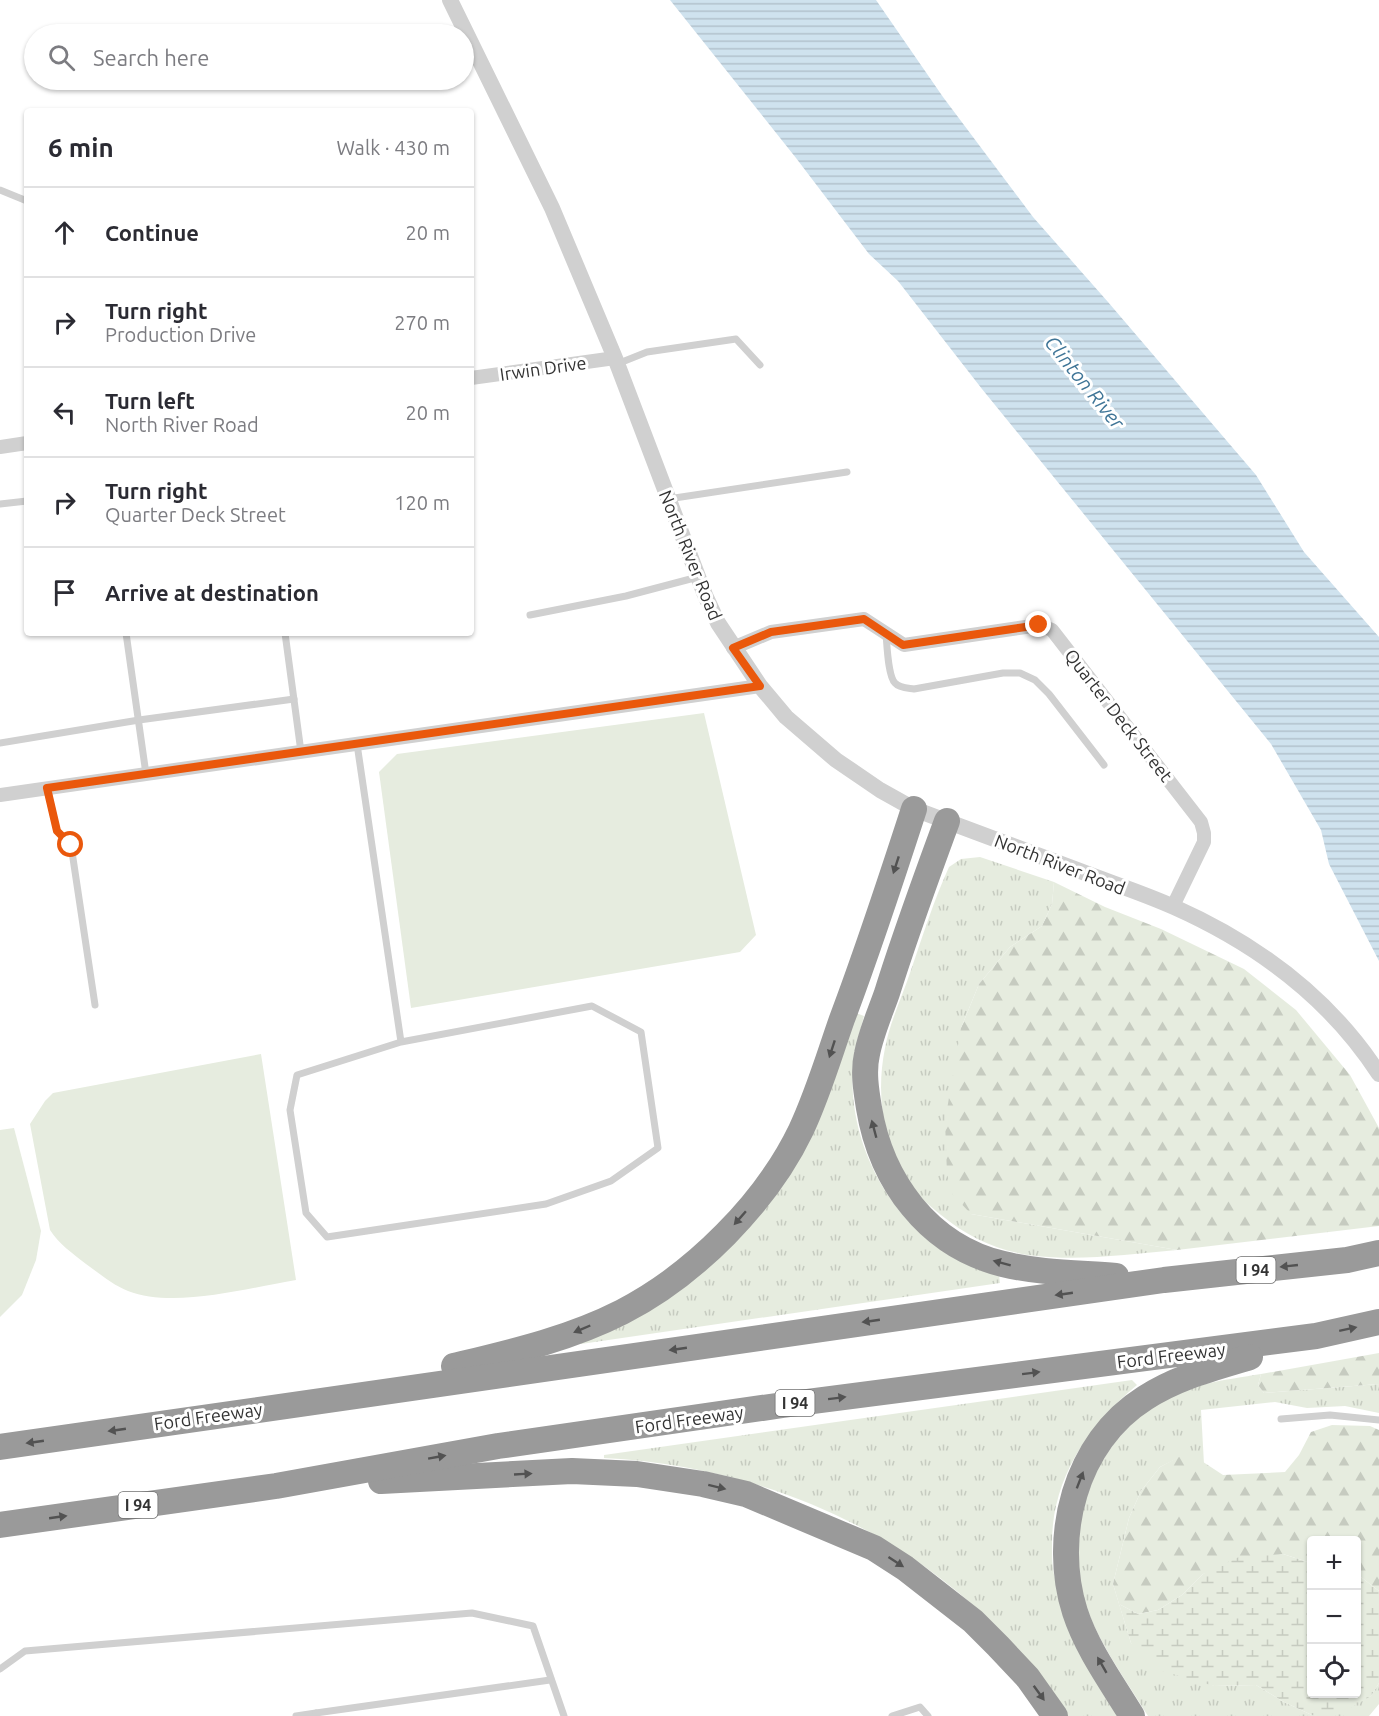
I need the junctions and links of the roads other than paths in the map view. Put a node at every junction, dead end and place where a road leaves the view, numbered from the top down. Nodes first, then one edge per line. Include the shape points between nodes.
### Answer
1 (450, 0) edge
2 (462, 24) edge
3 (474, 49) edge
4 (0, 190) edge
5 (24, 200) edge
6 (616, 361) junction
7 (760, 365) dead end
8 (474, 378) edge
9 (24, 443) edge
10 (0, 447) edge
11 (847, 472) dead end
12 (668, 499) junction
13 (24, 501) edge
14 (0, 504) edge
15 (698, 577) junction
16 (530, 615) dead end
17 (886, 634) junction
18 (126, 636) edge
19 (285, 636) edge
20 (733, 648) junction
21 (760, 686) junction
22 (294, 699) junction
23 (139, 720) junction
24 (0, 743) edge
25 (357, 744) junction
26 (301, 752) junction
27 (1104, 765) dead end
28 (146, 774) junction
29 (47, 788) junction
30 (0, 795) edge
31 (914, 809) junction
32 (947, 821) junction
33 (1173, 906) junction
34 (95, 1005) dead end
35 (400, 1042) junction
36 (1379, 1074) edge
37 (1378, 1253) edge
38 (1164, 1280) junction
39 (1379, 1322) edge
40 (1316, 1336) junction
41 (320, 1400) junction
42 (1281, 1419) dead end
43 (1379, 1420) edge
44 (0, 1447) edge
45 (276, 1486) junction
46 (0, 1525) edge
47 (0, 1669) edge
48 (550, 1680) junction
49 (317, 1715) edge
50 (296, 1716) edge
51 (564, 1716) edge
52 (892, 1716) edge
53 (928, 1716) edge
54 (1055, 1716) edge
55 (1132, 1716) edge

1 - 2 street, North River Road
3 - 6 street, North River Road via 552,208
4 - 5 lane
6 - 7 lane via 647,352 736,339
6 - 8 street, Irwin Drive
6 - 12 street, North River Road
9 - 10 street
11 - 12 lane
12 - 15 street, North River Road
13 - 14 lane
15 - 16 lane
15 - 20 street, North River Road
17 - 20 street, Quarter Deck Street via 864,619 771,632
17 - 27 lane via 895,683 914,689 1020,673 1035,680 1049,694
17 - 33 street, Quarter Deck Street via 903,645 1039,625 1052,630 1201,822 1204,842
18 - 23 lane
19 - 22 lane
20 - 21 street, North River Road
21 - 25 street
21 - 31 street, North River Road via 786,717 836,760
22 - 23 lane
22 - 26 lane
23 - 24 lane
23 - 28 lane
25 - 26 street
25 - 35 lane
26 - 28 street
28 - 29 street
29 - 30 street
29 - 34 lane via 57,831 71,845
31 - 32 street, North River Road
31 -> 41 highway via 877,926 801,1131 758,1198 731,1228 670,1283 611,1317 548,1343
32 - 33 street, North River Road
38 -> 32 highway via 1029,1268 1002,1264 969,1252 927,1222 890,1175 872,1125 865,1077 867,1054
33 - 36 street, North River Road via 1235,938 1286,972 1331,1012
35 - 35 lane via 297,1075 290,1110 306,1213 327,1237 546,1204 610,1181 658,1148 641,1032 592,1006
37 -> 38 highway, Ford Freeway / I 94 via 1347,1260
38 -> 41 highway, Ford Freeway / I 94
40 -> 39 highway, Ford Freeway / I 94
45 -> 40 highway, Ford Freeway / I 94 via 498,1446
55 -> 40 highway via 1086,1638 1069,1587 1069,1514 1085,1468 1111,1425 1150,1394 1182,1378
41 -> 44 highway, Ford Freeway / I 94
42 - 43 lane via 1330,1415
46 -> 45 highway, Ford Freeway / I 94
45 -> 54 highway via 572,1471 638,1474 746,1494 874,1548 905,1568 973,1621 1028,1678
47 - 48 lane via 25,1651 472,1613 532,1626
48 - 49 lane
48 - 51 lane
49 - 50 lane
52 - 53 lane via 920,1707

